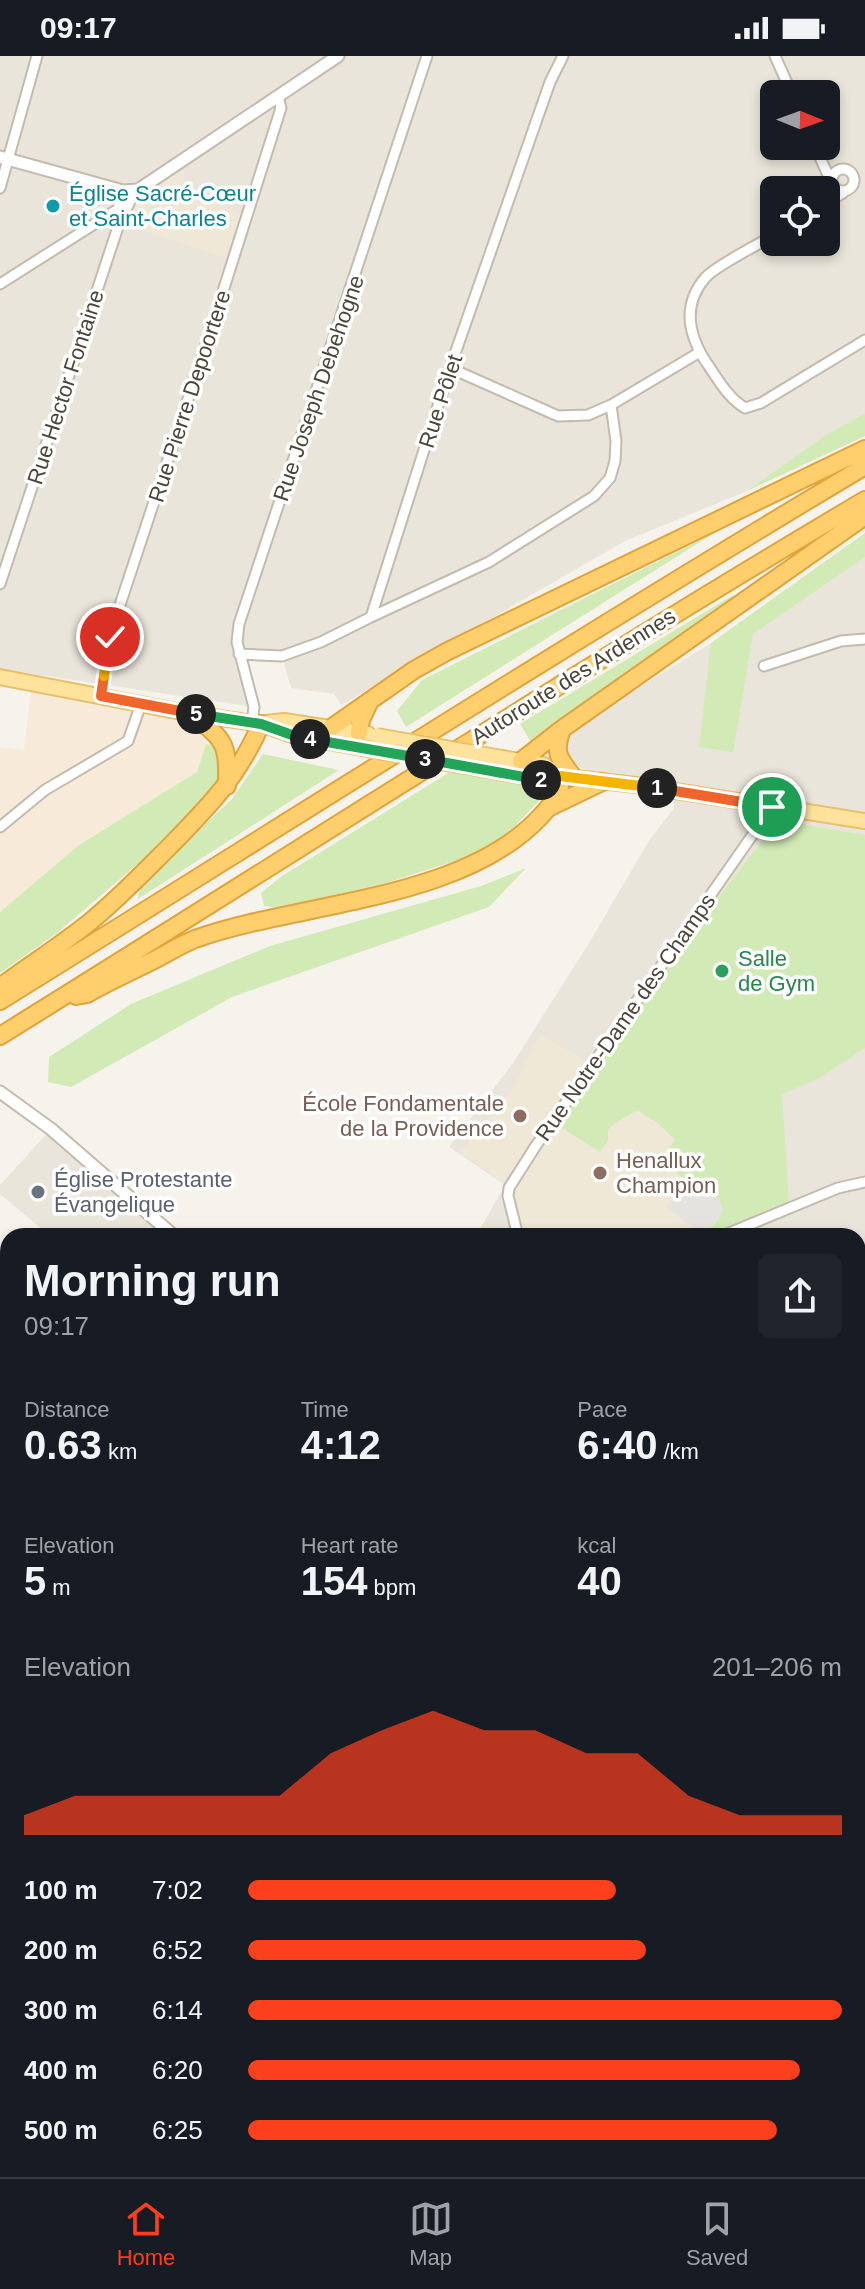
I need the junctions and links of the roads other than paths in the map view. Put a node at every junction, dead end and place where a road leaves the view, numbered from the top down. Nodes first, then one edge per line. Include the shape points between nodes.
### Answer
1 (37, 56) edge
2 (338, 56) edge
3 (427, 56) edge
4 (563, 56) edge
5 (775, 56) edge
6 (786, 80) edge
7 (278, 96) junction
8 (4, 158) edge
9 (821, 160) edge
10 (833, 176) joint
11 (860, 182) edge
12 (0, 188) edge
13 (129, 191) junction
14 (840, 192) edge
15 (843, 193) junction
16 (840, 195) edge
17 (121, 212) junction
18 (760, 244) edge
19 (0, 284) edge
20 (865, 340) edge
21 (700, 352) junction
22 (450, 368) junction
23 (611, 405) junction
24 (865, 449) edge
25 (865, 466) edge
26 (865, 500) edge
27 (865, 516) edge
28 (0, 584) edge
29 (371, 617) junction
30 (865, 639) edge
31 (239, 654) junction
32 (764, 666) dead end
33 (0, 677) edge
34 (101, 696) junction
35 (370, 702) junction
36 (141, 704) junction
37 (192, 714) junction
38 (257, 723) junction
39 (331, 728) junction
40 (562, 729) junction
41 (360, 740) junction
42 (521, 761) junction
43 (488, 770) junction
44 (567, 777) junction
45 (602, 782) junction
46 (227, 786) junction
47 (772, 807) junction
48 (548, 808) junction
49 (865, 821) edge
50 (0, 827) edge
51 (0, 987) edge
52 (0, 1001) edge
53 (55, 1001) junction
54 (0, 1036) edge
55 (0, 1092) edge
56 (865, 1182) edge
57 (165, 1228) edge
58 (516, 1228) edge
59 (741, 1228) edge

1 - 8 street
2 - 7 street
3 - 31 street, Rue Joseph Debehogne via 239,624
4 - 22 street, Rue Pôlet
5 - 6 street
7 - 13 street
7 - 34 street, Rue Pierre Depoortere via 281,108 110,637
8 - 12 street
8 - 13 street
9 - 10 street
10 - 11 street via 843,168
11 - 15 street
13 - 17 street, Rue Hector Fontaine
14 - 15 street
15 - 16 street
17 - 19 street
17 - 28 street, Rue Hector Fontaine
18 - 21 street via 707,276 696,294 690,329
20 - 21 street via 745,408 732,401
21 - 23 street
22 - 23 street via 558,416 588,415
22 - 29 street, Rue Pôlet
23 - 29 street via 615,461 610,478 594,496 489,562
24 - 35 highway via 448,651
25 - 52 highway, Autoroute des Ardennes
26 - 53 highway, Autoroute des Ardennes
27 - 40 highway
29 - 31 street via 282,656
30 - 32 street via 841,641
31 - 38 street, Rue Joseph Debehogne
33 - 34 main road
34 - 36 main road
35 - 39 highway
35 - 41 highway via 361,720
36 - 37 main road
36 - 50 street via 128,741 45,790
37 - 38 main road
37 - 46 highway via 224,745
38 - 39 main road
38 - 41 main road via 295,736
38 - 46 highway via 248,753
39 - 41 main road
40 - 42 highway
40 - 44 highway via 556,746
41 - 42 main road, bridge via 377,736
41 - 43 main road, bridge
42 - 43 main road
42 - 44 main road
43 - 44 main road via 543,780
44 - 45 main road
44 - 48 highway
45 - 47 main road
45 - 48 highway
46 - 51 highway via 99,914
47 - 49 main road
47 - 58 street, Rue Notre-Dame des Champs via 509,1188
48 - 53 highway via 492,855 456,871 192,940 87,994
53 - 54 highway, Autoroute des Ardennes
55 - 57 street
56 - 59 street

